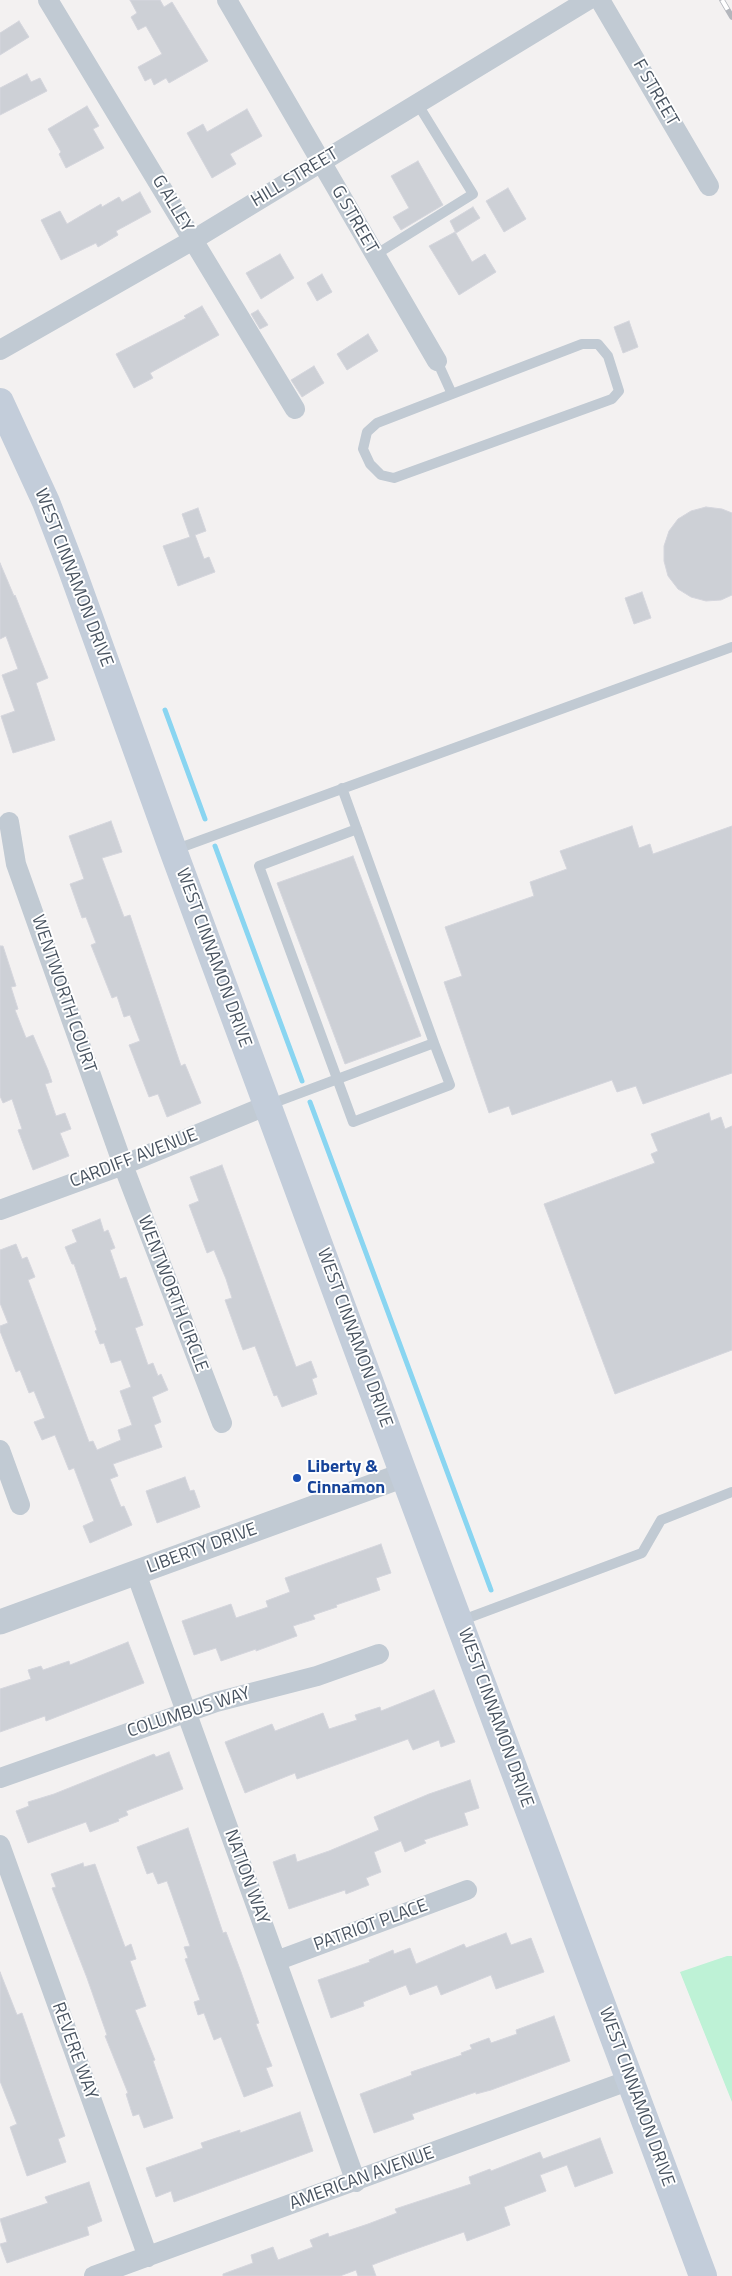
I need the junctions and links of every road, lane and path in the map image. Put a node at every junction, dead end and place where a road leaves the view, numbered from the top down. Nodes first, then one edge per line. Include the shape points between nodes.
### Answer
1 (48, 0) edge
2 (227, 0) edge
3 (588, 0) edge
4 (600, 0) edge
5 (417, 104) junction
6 (320, 162) junction
7 (709, 186) dead end
8 (193, 240) junction
9 (375, 255) junction
10 (0, 350) edge
11 (437, 361) joint
12 (452, 394) junction
13 (0, 402) edge
14 (295, 409) dead end
15 (732, 647) edge
16 (342, 788) junction
17 (9, 822) dead end
18 (357, 829) junction
19 (173, 850) junction
20 (434, 1043) junction
21 (337, 1079) junction
22 (268, 1106) junction
23 (123, 1165) junction
24 (0, 1210) edge
25 (222, 1423) dead end
26 (0, 1450) edge
27 (404, 1475) junction
28 (732, 1492) edge
29 (20, 1505) dead end
30 (136, 1572) junction
31 (460, 1621) junction
32 (0, 1622) edge
33 (379, 1654) dead end
34 (186, 1712) junction
35 (0, 1778) edge
36 (0, 1846) edge
37 (467, 1890) dead end
38 (276, 1961) junction
39 (630, 2080) junction
40 (356, 2182) junction
41 (148, 2257) junction
42 (94, 2276) edge
43 (702, 2276) edge

1 - 8 street, G ALLEY
2 - 6 street, G STREET
3 - 5 street, HILL STREET
4 - 7 street, F STREET
5 - 6 street, HILL STREET
5 - 9 lane via 473,194
6 - 8 street, HILL STREET
6 - 9 street, G STREET
8 - 10 street, HILL STREET
8 - 14 street, G ALLEY
9 - 11 street, G STREET
11 - 12 lane
12 - 12 lane via 582,344 598,344 608,356 619,391 612,399 394,478 381,475 370,464 363,449 367,432 377,423
13 - 19 main road, WEST CINNAMON DRIVE via 71,566
15 - 16 lane
16 - 18 lane
16 - 19 lane
17 - 23 street, WENTWORTH COURT via 16,864
18 - 20 lane
18 - 21 lane via 259,866
19 - 22 main road, WEST CINNAMON DRIVE
20 - 21 lane
20 - 21 lane via 450,1085 353,1122
21 - 22 lane
22 - 23 street, CARDIFF AVENUE
22 - 27 main road, WEST CINNAMON DRIVE
23 - 24 street, CARDIFF AVENUE
23 - 25 street, WENTWORTH CIRCLE
26 - 29 street
27 - 30 street, LIBERTY DRIVE
27 - 31 main road, WEST CINNAMON DRIVE
28 - 31 lane via 661,1520 642,1552
30 - 32 street, LIBERTY DRIVE
30 - 34 street, NATION WAY
31 - 39 main road, WEST CINNAMON DRIVE
33 - 34 street, COLUMBUS WAY via 317,1676
34 - 35 street, COLUMBUS WAY
34 - 38 street, NATION WAY
36 - 41 street, REVERE WAY
37 - 38 street, PATRIOT PLACE
38 - 40 street, NATION WAY
39 - 40 street, AMERICAN AVENUE
39 - 43 main road, WEST CINNAMON DRIVE
40 - 41 street, AMERICAN AVENUE
41 - 42 street, AMERICAN AVENUE

